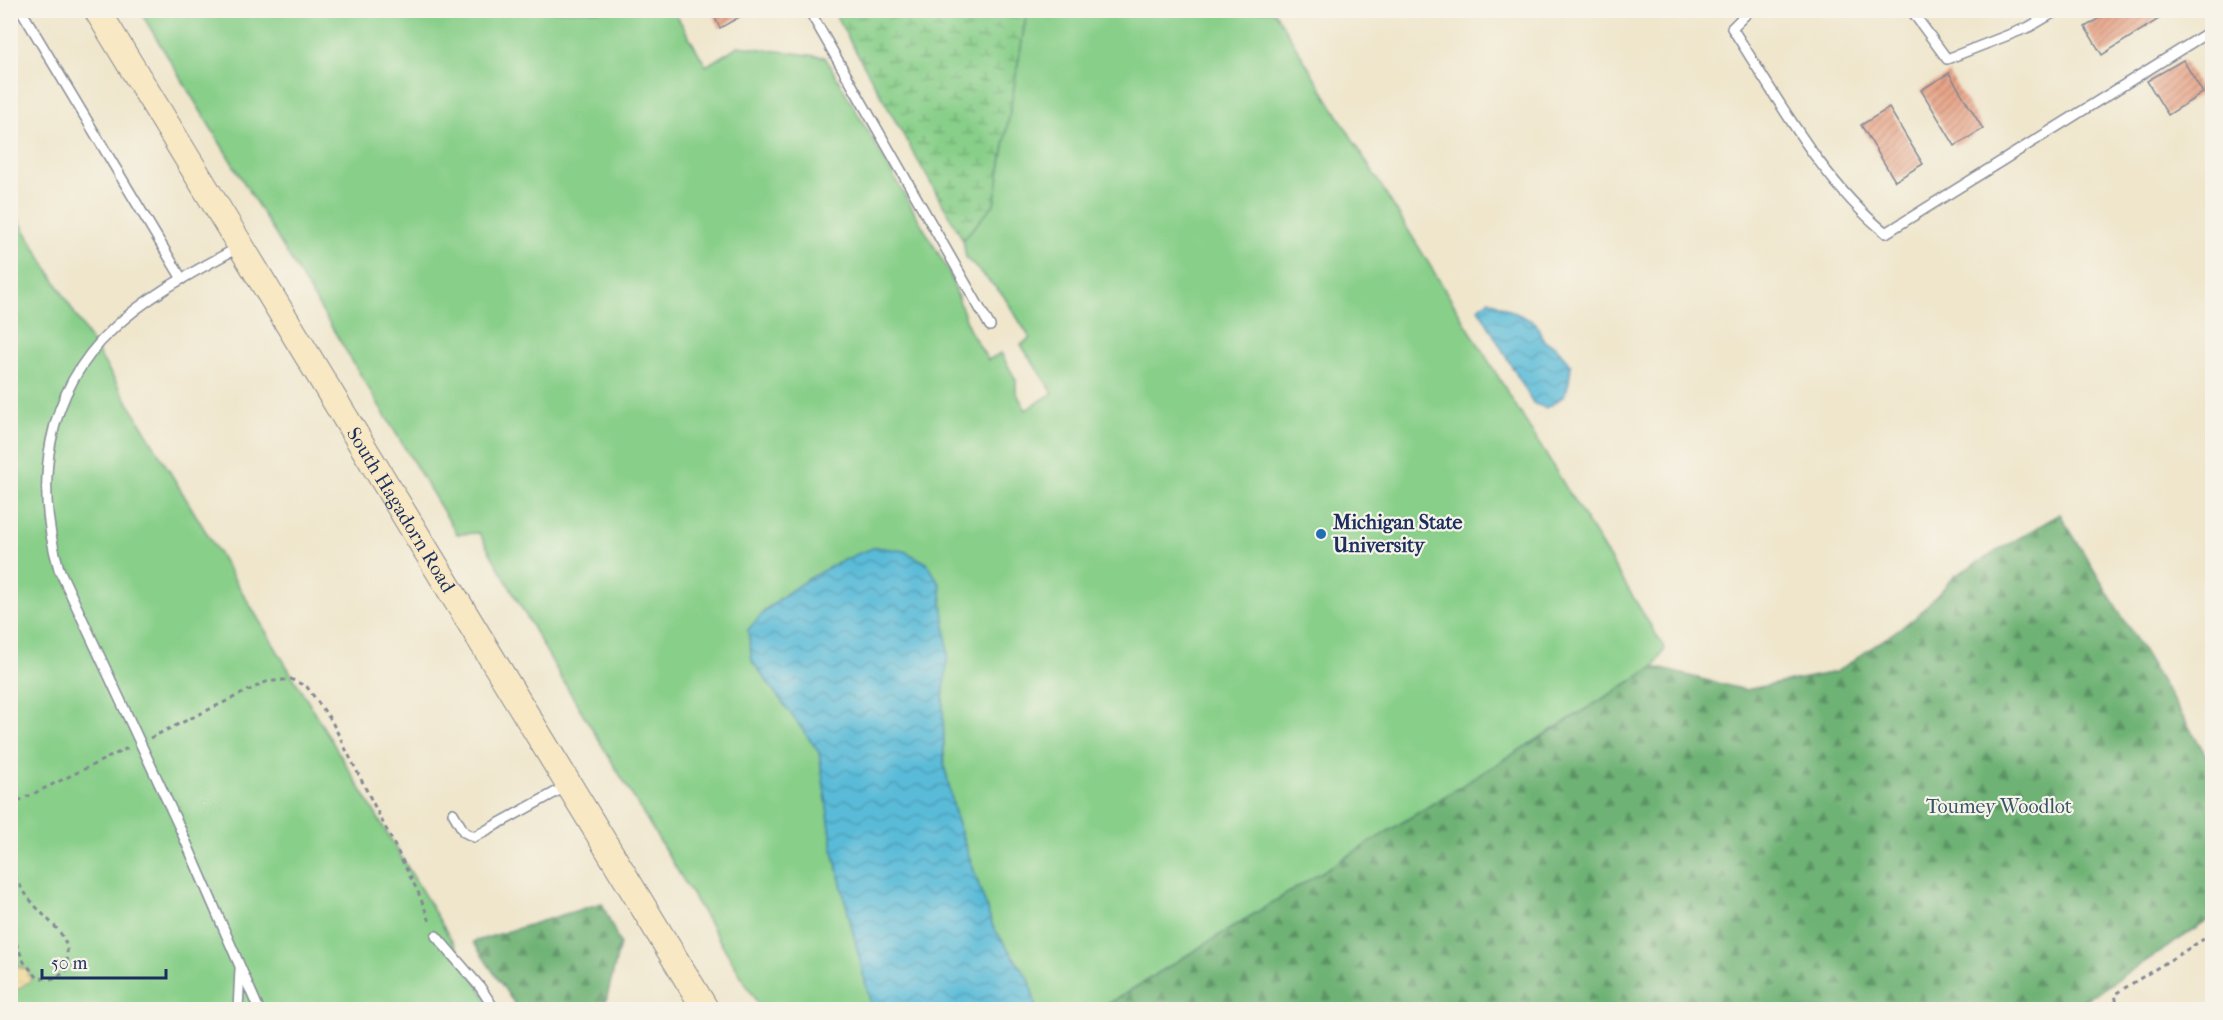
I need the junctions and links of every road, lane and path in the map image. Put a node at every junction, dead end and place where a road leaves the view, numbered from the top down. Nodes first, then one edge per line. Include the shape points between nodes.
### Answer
1 (21, 10) edge
2 (97, 10) edge
3 (809, 10) edge
4 (1750, 10) edge
5 (1911, 10) edge
6 (2058, 10) edge
7 (2212, 30) edge
8 (241, 246) junction
9 (182, 279) junction
10 (990, 326) dead end
11 (140, 743) junction
12 (569, 785) junction
13 (10, 805) edge
14 (453, 813) dead end
15 (10, 868) edge
16 (10, 930) edge
17 (2212, 934) edge
18 (436, 936) joint
19 (240, 966) junction
20 (238, 1010) edge
21 (259, 1010) edge
22 (495, 1010) edge
23 (706, 1010) edge
24 (2118, 1010) edge

1 - 9 lane
2 - 8 street, South Hagadorn Road
3 - 10 lane
4 - 7 lane via 1732,28 1816,156 1860,213 1886,233
5 - 6 lane via 1947,59 2029,27
8 - 9 lane
8 - 12 street, South Hagadorn Road
9 - 11 lane via 113,328 85,362 57,417 46,474 50,533 59,569
11 - 13 path
11 - 18 path via 266,682 291,679 306,687 331,720 418,892
11 - 19 lane
12 - 14 lane via 474,837 464,832
12 - 23 street, South Hagadorn Road
15 - 16 path via 25,894 65,938 69,953 66,971 54,979 38,978 24,962
17 - 24 path via 2115,994
18 - 22 lane
19 - 20 lane
19 - 21 lane

